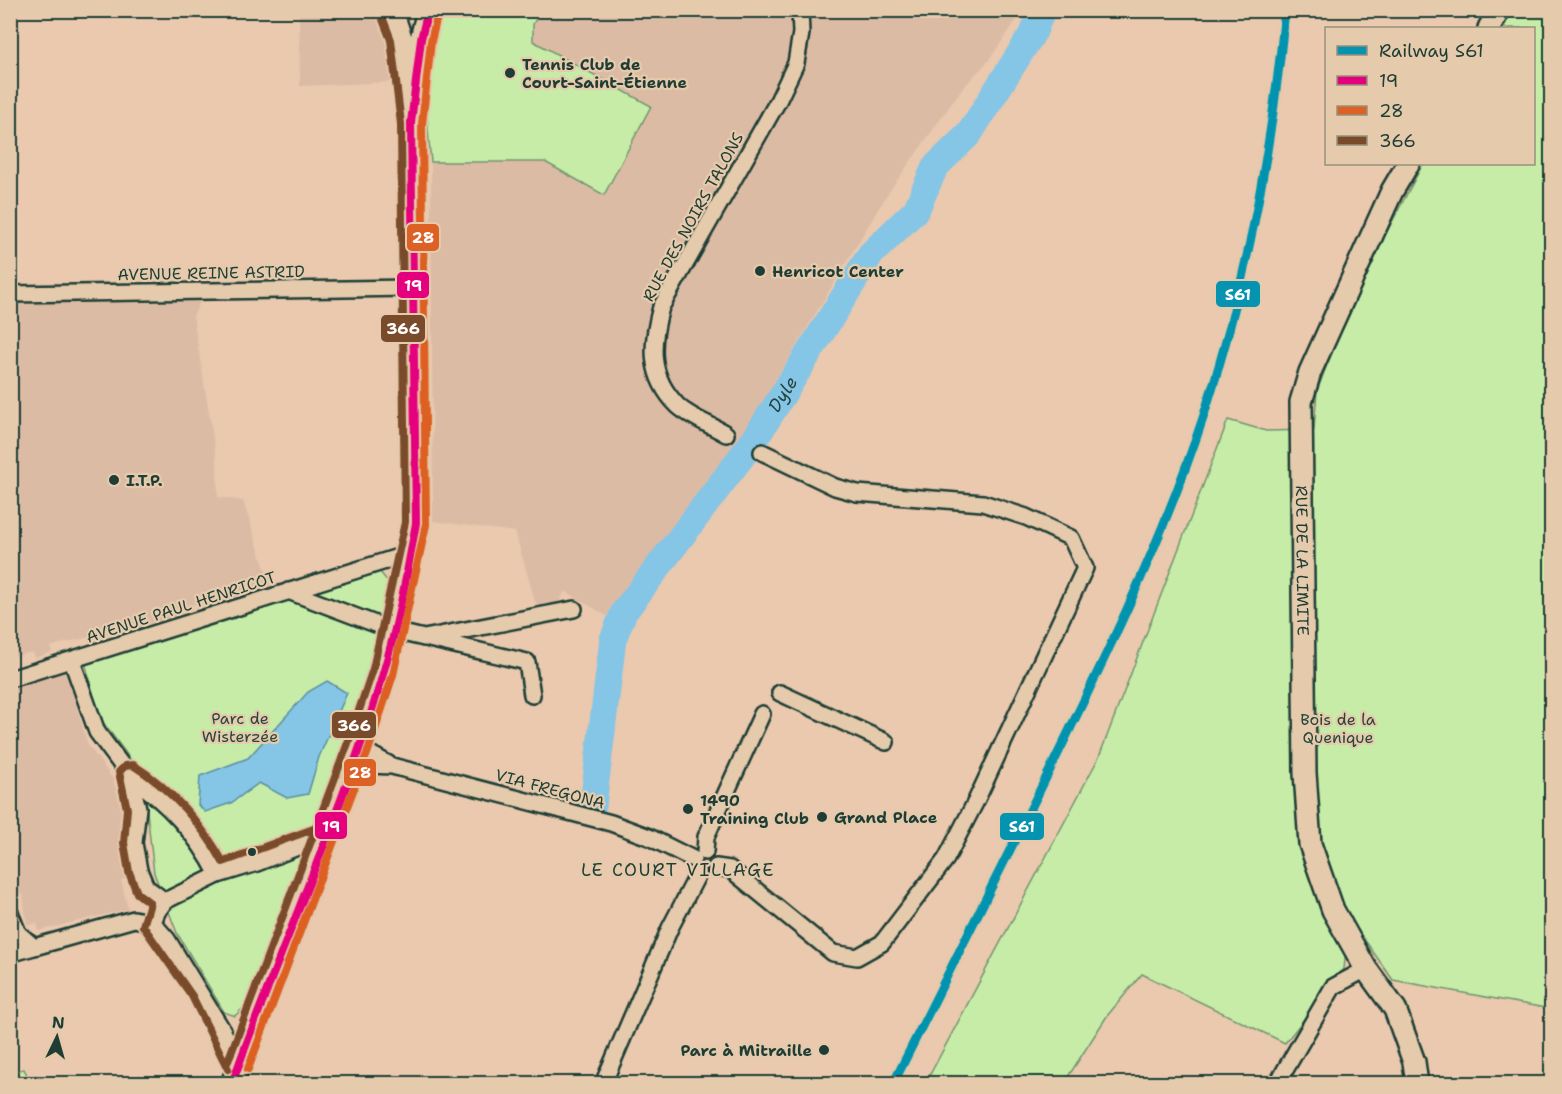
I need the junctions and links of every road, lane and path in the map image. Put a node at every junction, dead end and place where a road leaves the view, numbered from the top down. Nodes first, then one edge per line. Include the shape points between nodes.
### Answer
1 (428, 10) edge
2 (800, 10) edge
3 (1499, 10) edge
4 (391, 12) edge
5 (1490, 27) edge
6 (411, 123) junction
7 (1407, 165) edge
8 (411, 288) junction
9 (10, 294) edge
10 (726, 434) dead end
11 (762, 452) dead end
12 (411, 553) junction
13 (288, 591) junction
14 (574, 609) dead end
15 (394, 632) junction
16 (424, 638) junction
17 (72, 661) junction
18 (10, 679) edge
19 (780, 693) dead end
20 (532, 695) dead end
21 (762, 714) dead end
22 (886, 742) dead end
23 (356, 753) junction
24 (129, 775) junction
25 (323, 837) junction
26 (699, 862) junction
27 (218, 875) junction
28 (165, 901) junction
29 (10, 913) edge
30 (153, 923) junction
31 (34, 947) junction
32 (10, 954) edge
33 (1366, 969) junction
34 (239, 1077) edge
35 (603, 1083) edge
36 (1277, 1083) edge
37 (1417, 1083) edge

1 - 4 main road via 416,16
1 - 6 main road
2 - 10 street, RUE DES NOIRS TALONS via 796,63 661,307 653,335 655,372 678,406
3 - 5 main road
4 - 6 main road via 401,38
6 - 8 main road
7 - 33 main road, RUE DE LA LIMITE via 1310,372 1301,402 1305,774 1310,844 1334,910
8 - 9 street, AVENUE REINE ASTRID
8 - 12 main road via 416,523
11 - 26 street via 835,488 857,494 983,503 1026,517 1071,538 1085,568 946,859 882,943 857,957 833,953 729,869 716,867 709,875
12 - 13 street
12 - 15 main road
13 - 15 street, AVENUE PAUL HENRICOT
13 - 17 street, AVENUE PAUL HENRICOT
14 - 16 street
15 - 16 street, AVENUE PAUL HENRICOT
15 - 23 main road
16 - 20 street, AVENUE PAUL HENRICOT via 527,662
17 - 18 street, AVENUE PAUL HENRICOT
17 - 24 street via 97,732
19 - 22 street
21 - 26 street via 708,831
23 - 25 main road
23 - 26 street, VIA FREGONA via 392,766 611,823
24 - 27 street via 162,800 195,836
24 - 28 street via 138,808 134,843 139,870 146,887
25 - 27 street
25 - 34 main road
26 - 35 street
27 - 28 street
28 - 30 street
29 - 31 street via 18,933
30 - 31 street via 134,919
30 - 34 street via 167,939 223,1031
31 - 32 street
33 - 36 street via 1333,987
33 - 37 main road, RUE DE LA LIMITE via 1395,1010 1414,1062

